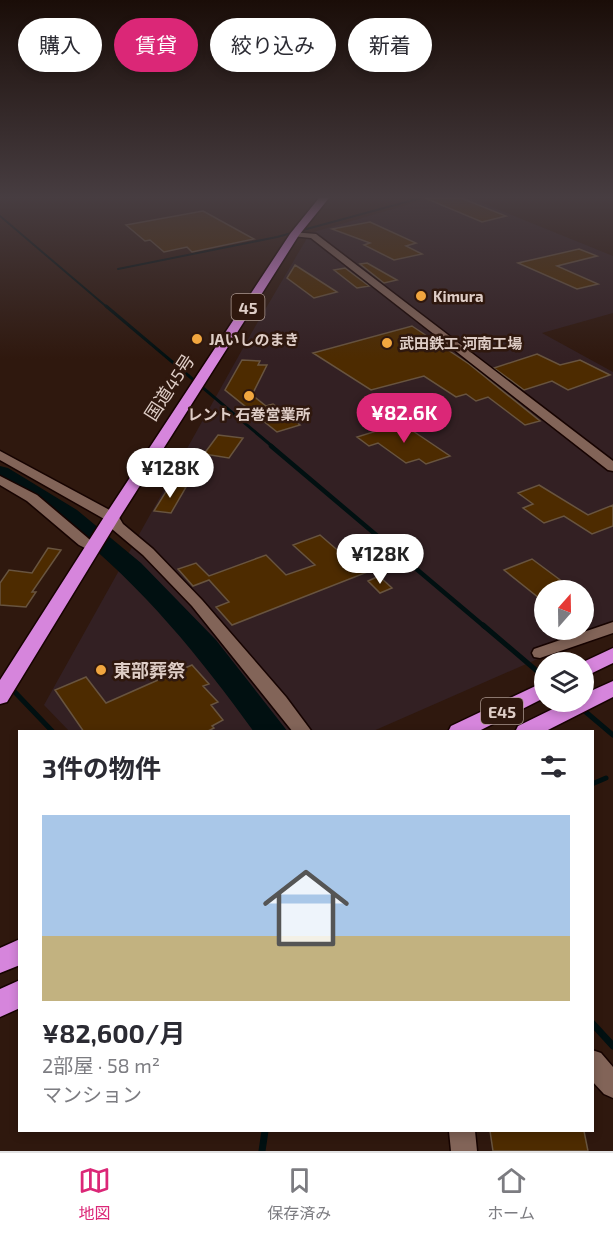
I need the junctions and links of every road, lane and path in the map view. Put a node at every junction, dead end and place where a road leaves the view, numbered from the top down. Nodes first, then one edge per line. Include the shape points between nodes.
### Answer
1 (283, 252) edge
2 (333, 252) edge
3 (0, 455) edge
4 (613, 467) edge
5 (0, 480) edge
6 (112, 518) junction
7 (93, 546) junction
8 (613, 627) edge
9 (543, 652) edge
10 (613, 655) edge
11 (594, 665) edge
12 (613, 688) edge
13 (534, 694) edge
14 (0, 697) edge
15 (302, 730) edge
16 (463, 730) edge
17 (530, 730) edge
18 (18, 952) edge
19 (0, 961) edge
20 (18, 994) edge
21 (0, 1004) edge
22 (594, 1064) edge
23 (613, 1085) edge
24 (462, 1132) edge
25 (464, 1151) edge

1 - 6 highway, 国道45号 / 45
2 - 4 street
3 - 6 street
5 - 7 street via 32,498
6 - 7 highway, 国道45号 / 45
6 - 15 street via 197,603
7 - 14 highway, 国道45号 / 45
8 - 9 street
10 - 11 highway
12 - 17 highway, E45
13 - 16 highway, E45
18 - 19 highway
20 - 21 highway
22 - 23 street
24 - 25 street

